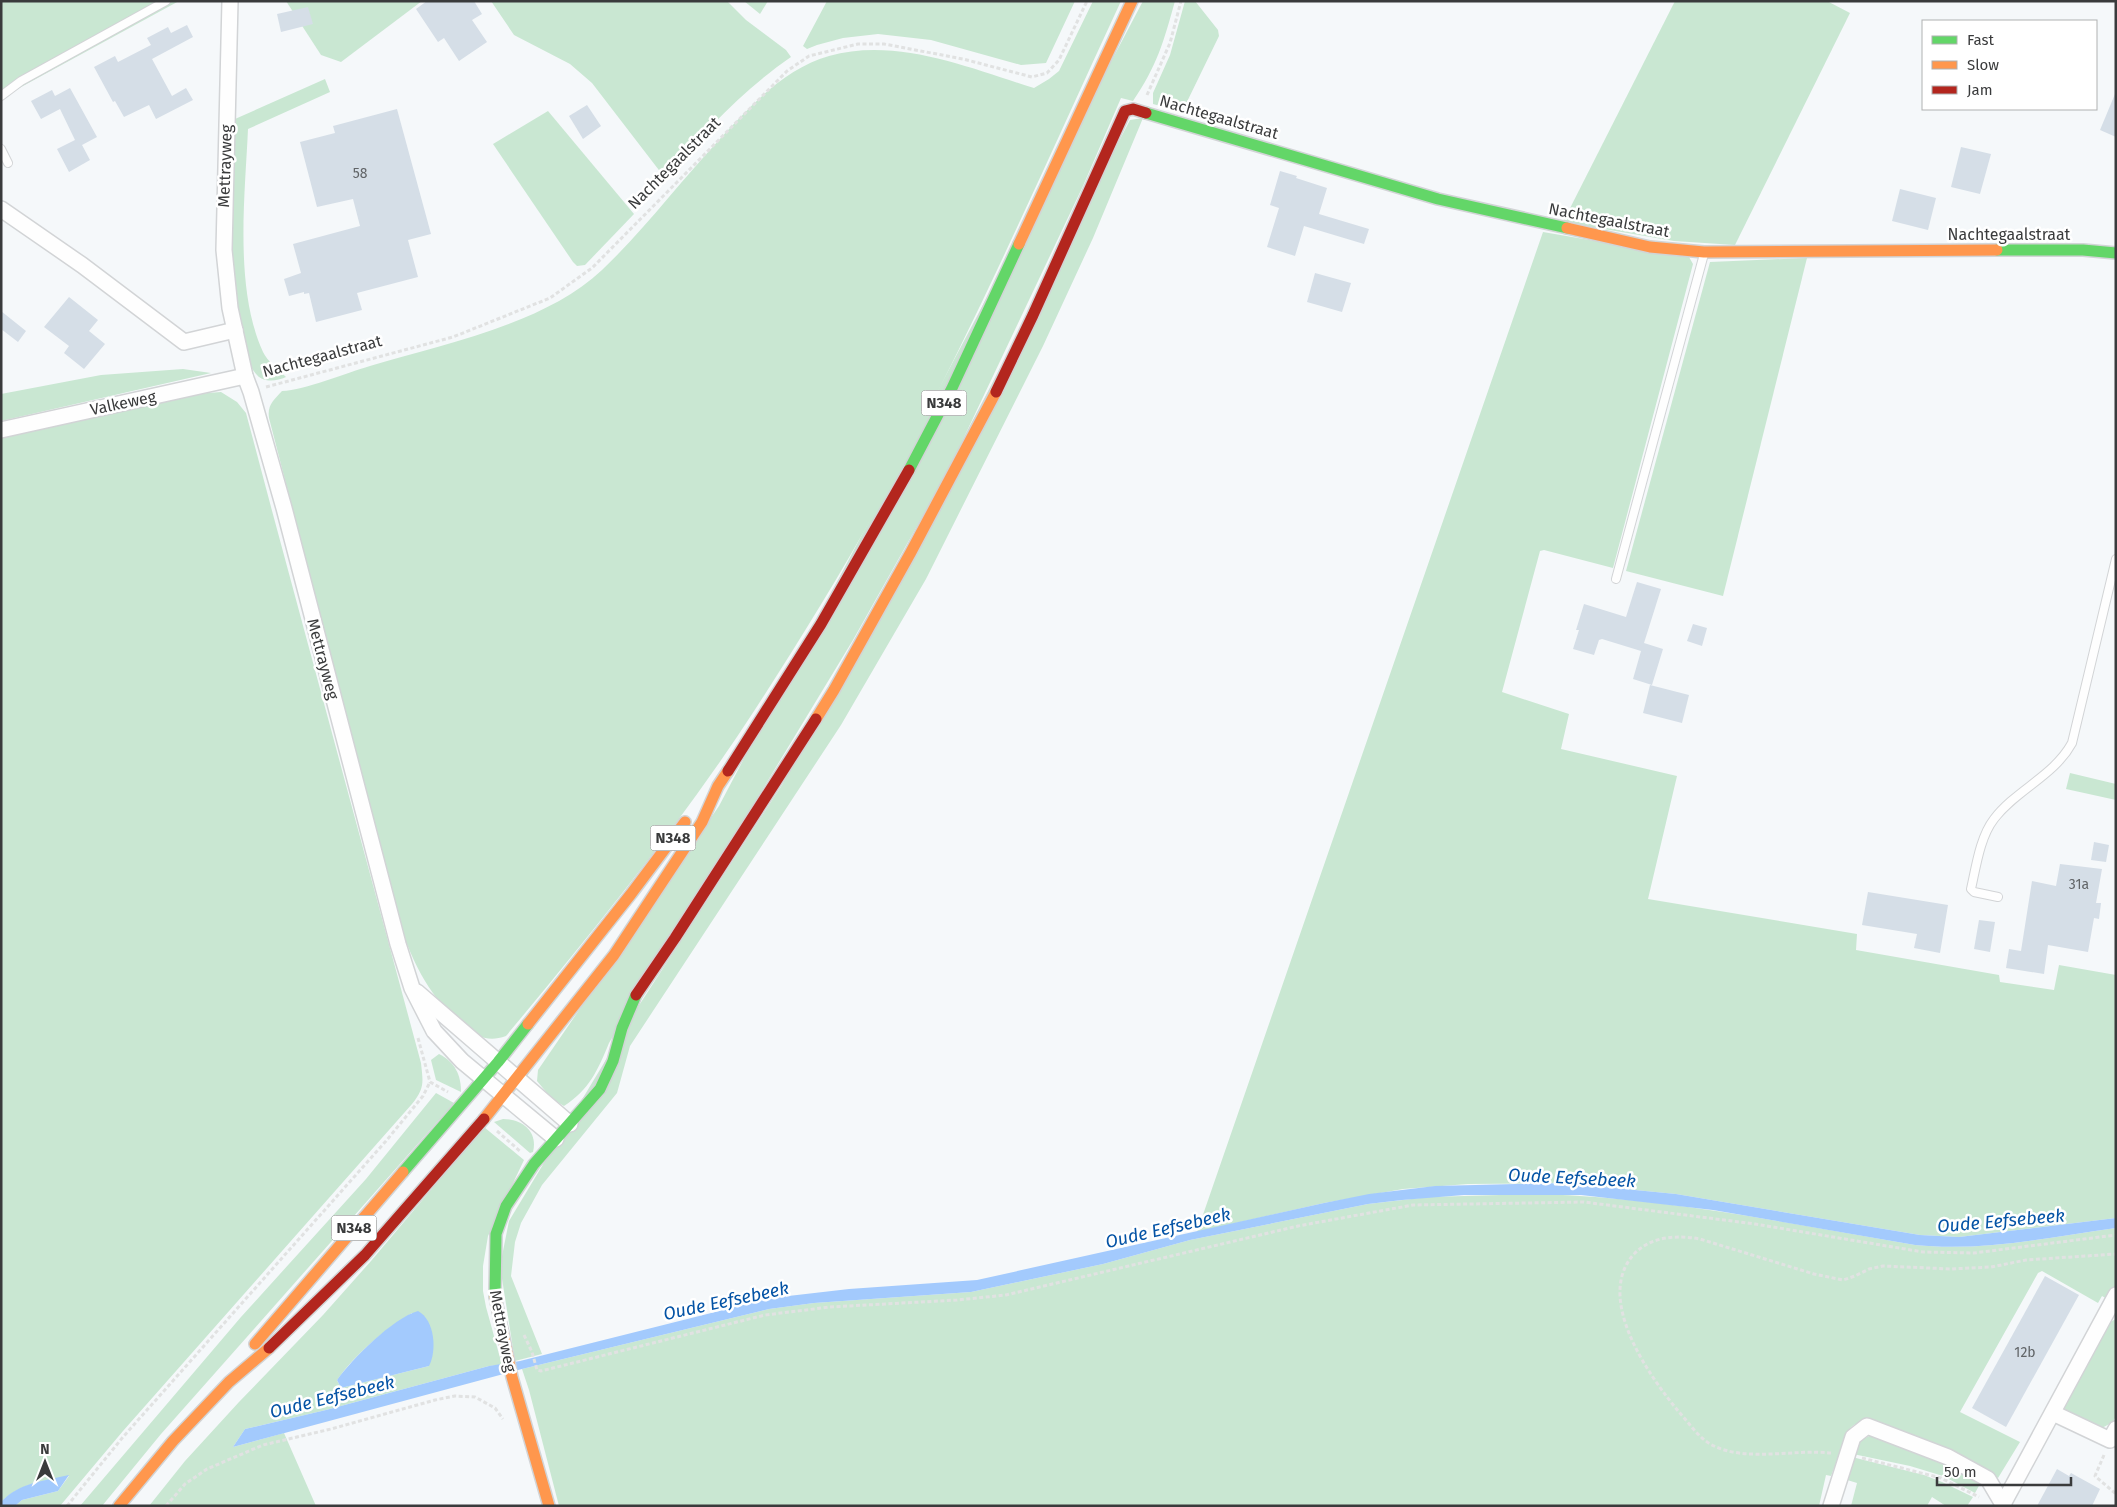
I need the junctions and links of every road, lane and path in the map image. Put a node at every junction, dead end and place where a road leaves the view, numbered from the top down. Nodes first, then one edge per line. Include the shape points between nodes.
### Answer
1 (166, 1) edge
2 (230, 1) edge
3 (1087, 1) edge
4 (1132, 1) edge
5 (1181, 1) edge
6 (1, 96) edge
7 (1140, 111) junction
8 (1, 149) edge
9 (8, 163) dead end
10 (1, 209) edge
11 (1704, 252) junction
12 (2116, 253) edge
13 (235, 330) junction
14 (245, 376) junction
15 (251, 392) junction
16 (1, 430) edge
17 (2116, 558) edge
18 (1616, 579) dead end
19 (718, 786) junction
20 (1998, 898) dead end
21 (412, 988) junction
22 (498, 1062) junction
23 (517, 1078) junction
24 (484, 1079) junction
25 (430, 1082) dead end
26 (504, 1095) junction
27 (570, 1124) junction
28 (556, 1139) junction
29 (2116, 1235) edge
30 (2116, 1254) edge
31 (2113, 1305) edge
32 (532, 1352) dead end
33 (229, 1382) junction
34 (2052, 1413) junction
35 (507, 1425) dead end
36 (2113, 1434) edge
37 (1847, 1454) junction
38 (2116, 1494) edge
39 (2003, 1505) edge
40 (67, 1506) edge
41 (119, 1506) edge
42 (166, 1506) edge
43 (549, 1506) edge
44 (1831, 1506) edge

1 - 6 lane via 21,81
2 - 13 street, Mettrayweg via 224,243 226,285
3 - 15 path, Nachtegaalstraat via 1058,60 1047,73 1032,77 963,59 884,44 858,44 809,56 787,71 592,268 550,298 453,337
4 - 19 main road, N348 via 994,300 902,483 821,624
5 - 7 path via 1170,43
7 - 11 main road, Nachtegaalstraat via 1438,199 1650,248
7 - 27 main road, Mettrayweg via 1124,113 992,400 834,690 636,995 600,1089
8 - 9 lane
10 - 13 street via 184,342
11 - 12 main road, Nachtegaalstraat via 2083,250
11 - 18 lane
13 - 14 street, Mettrayweg
14 - 15 street, Mettrayweg
14 - 16 street, Valkeweg
15 - 21 street, Mettrayweg
17 - 20 lane via 2072,743 2056,765 1995,818 1985,835 1972,889
19 - 22 main road, N348 via 691,814
19 - 23 main road, N348 via 702,822 614,955
21 - 22 street
21 - 24 street, Mettrayweg via 445,1046
22 - 23 street
22 - 24 main road, N348
23 - 26 main road, N348
23 - 27 street
24 - 26 street, Mettrayweg
24 - 33 main road, N348 via 260,1337
25 - 40 path via 423,1096 386,1141 123,1437
26 - 28 street, Mettrayweg
26 - 33 main road, N348 via 365,1256
27 - 28 main road, Mettrayweg
28 - 43 main road, Mettrayweg via 534,1164 506,1206 496,1234 494,1293 512,1377
29 - 32 path via 1992,1252 1923,1252 1727,1220 1584,1202 1413,1205 1298,1226 1006,1295 830,1307 765,1315 540,1372
30 - 37 path via 2026,1260 1951,1270 1883,1266 1850,1278 1836,1279 1684,1236 1653,1241 1638,1250 1622,1273 1620,1290 1624,1317 1644,1366 1704,1440 1725,1451 1746,1454
31 - 34 street
33 - 41 main road, N348
34 - 36 street
34 - 39 street
35 - 42 path via 495,1408 475,1397 435,1400 263,1445 207,1469 185,1484
36 - 38 path via 2094,1476
37 - 39 path via 1935,1476 1975,1496
37 - 39 street via 1853,1437 1867,1426 1948,1456 1988,1479
37 - 44 street

